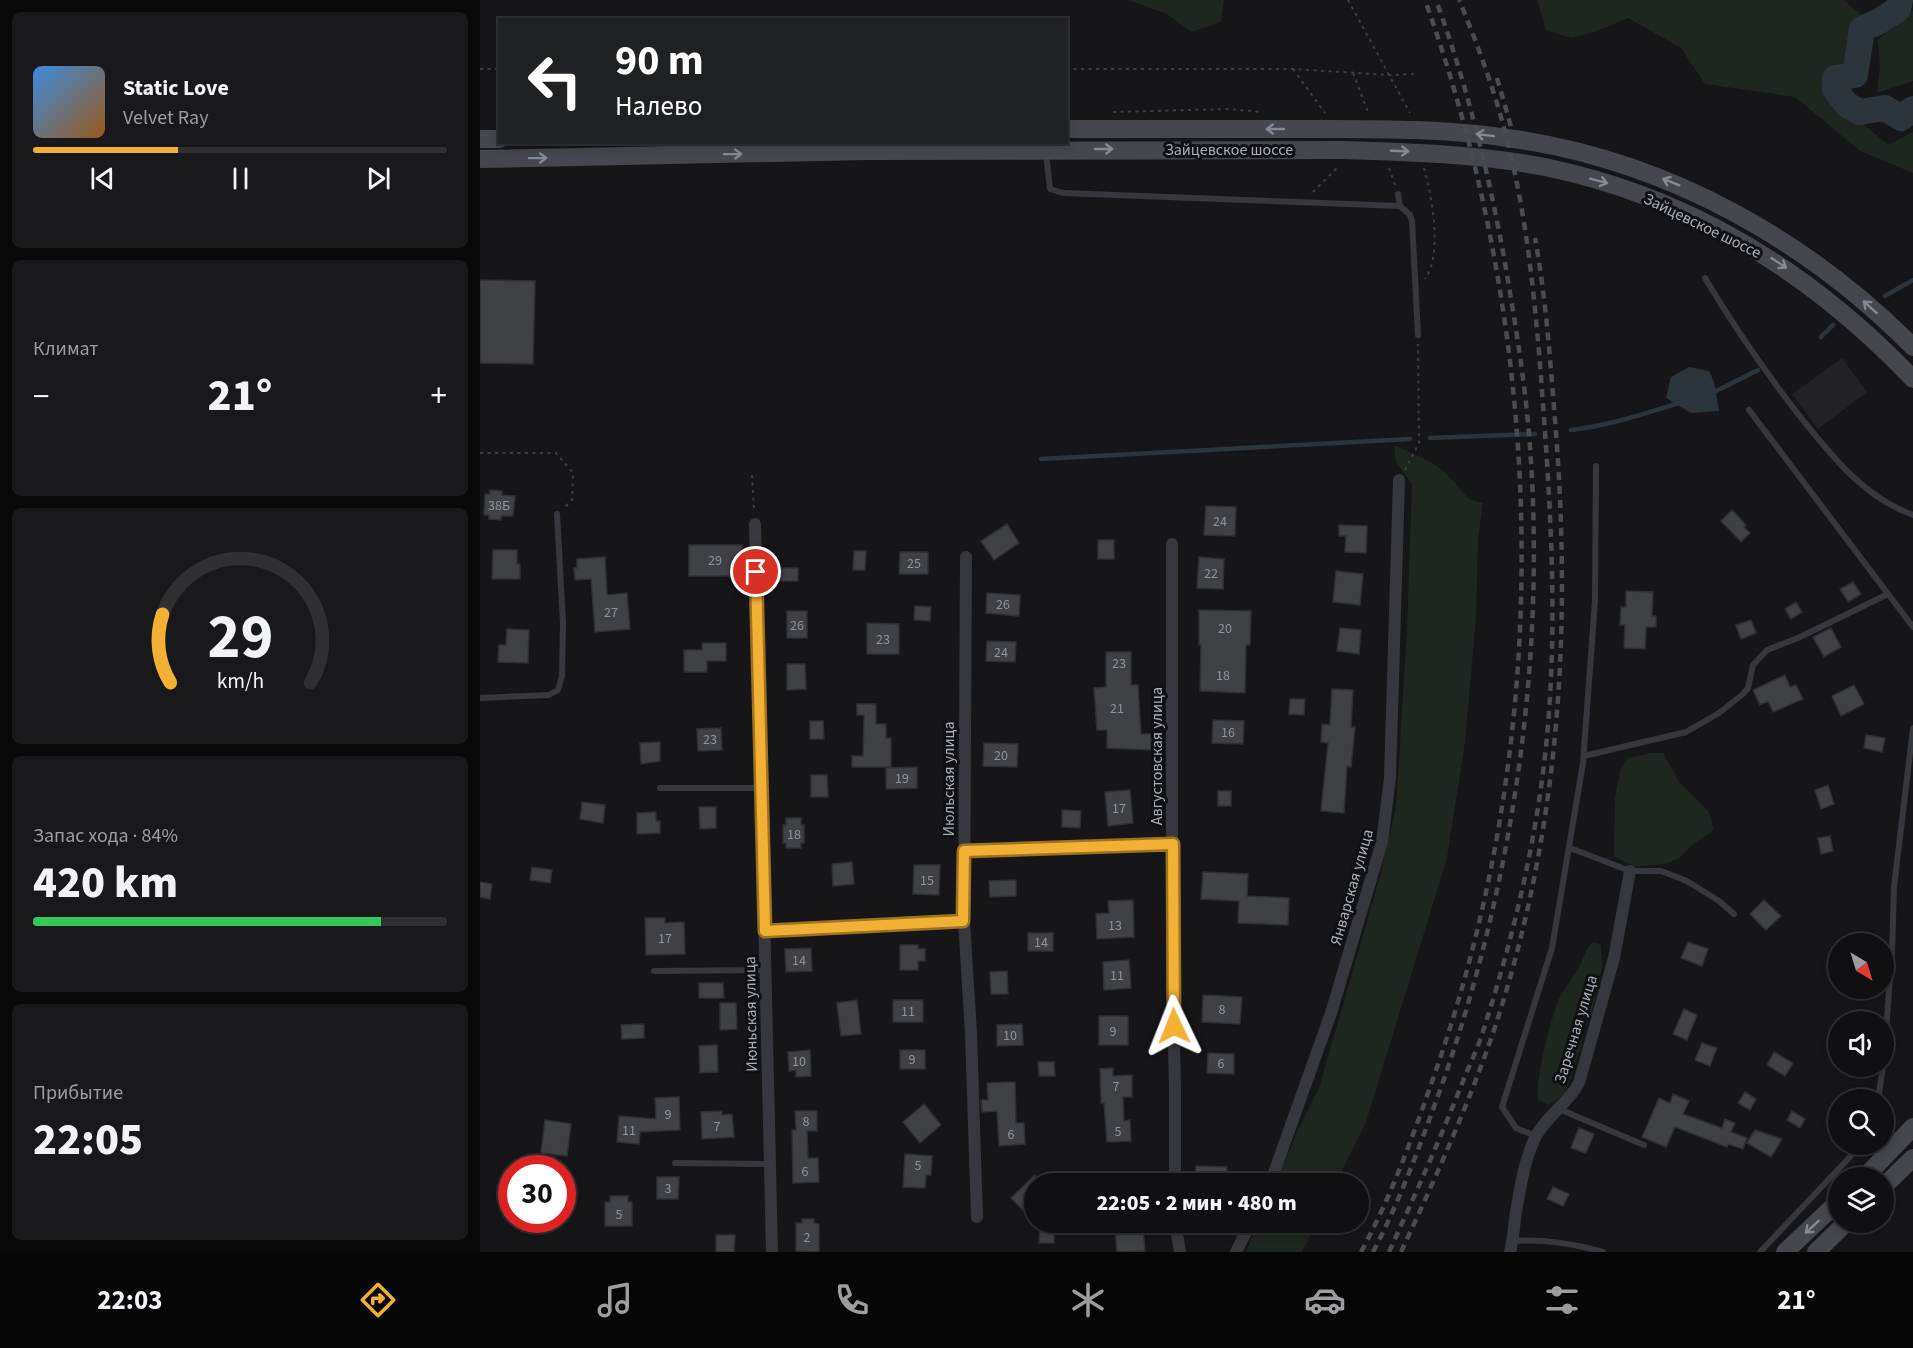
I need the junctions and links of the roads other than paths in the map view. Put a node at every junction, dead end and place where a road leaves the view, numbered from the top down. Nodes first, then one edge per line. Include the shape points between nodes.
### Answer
1 (1068, 129) edge
2 (480, 139) edge
3 (498, 139) edge
4 (1046, 149) junction
5 (480, 159) edge
6 (1398, 194) dead end
7 (1400, 206) junction
8 (1705, 278) dead end
9 (1418, 335) road end
10 (1913, 347) edge
11 (1913, 379) edge
12 (1749, 410) dead end
13 (1596, 466) dead end
14 (1399, 480) road end
15 (557, 514) road end
16 (1913, 515) edge
17 (755, 525) road end
18 (1172, 544) dead end
19 (966, 557) dead end
20 (1888, 594) junction
21 (1913, 627) edge
22 (480, 698) edge
23 (1913, 728) edge
24 (1584, 756) junction
25 (660, 788) dead end
26 (760, 788) junction
27 (1173, 844) junction
28 (1570, 848) junction
29 (964, 851) junction
30 (1630, 871) junction
31 (1734, 915) dead end
32 (963, 921) junction
33 (765, 931) junction
34 (766, 970) junction
35 (654, 971) dead end
36 (1888, 1011) edge
37 (1559, 1109) junction
38 (1913, 1127) edge
39 (1536, 1136) junction
40 (1644, 1144) dead end
41 (1852, 1155) edge
42 (1913, 1158) edge
43 (675, 1163) dead end
44 (769, 1164) junction
45 (1875, 1167) edge
46 (1175, 1173) edge
47 (1274, 1173) edge
48 (1894, 1176) edge
49 (1828, 1211) edge
50 (977, 1217) dead end
51 (1177, 1233) edge
52 (1246, 1233) edge
53 (1836, 1233) edge
54 (1511, 1247) edge
55 (772, 1252) edge
56 (1180, 1252) edge
57 (1236, 1252) edge
58 (1603, 1252) edge
59 (1760, 1252) edge
60 (1785, 1252) edge
61 (1816, 1252) edge

10 -> 1 main road, Зайцевское шоссе via 1836,278 1777,236 1686,188 1581,153 1523,140 1331,123
2 - 3 main road
5 -> 4 main road, Зайцевское шоссе
4 - 7 lane via 1050,189 1063,194
4 -> 11 main road, Зайцевское шоссе via 1343,155 1420,152 1549,168 1635,192 1728,233 1808,283
6 - 7 lane
7 - 9 lane via 1412,220
8 - 16 lane via 1764,371 1835,460 1873,493
12 - 20 lane
13 - 24 lane via 1595,601
14 - 47 street, Январская улица via 1390,778 1382,842 1331,1013
15 - 22 lane via 563,623 560,687 549,695
17 - 26 street, Июньская улица
18 - 27 street, Августовская улица
19 - 29 street, Июльская улица
20 - 21 lane
20 - 24 lane via 1767,650 1753,665 1743,694 1696,727
23 - 36 lane via 1894,887
24 - 28 lane
25 - 26 lane
26 - 33 street, Июньская улица
27 - 29 lane
27 - 46 street, Августовская улица
28 - 30 lane
28 - 39 lane via 1552,948 1502,1107 1516,1128
29 - 32 street, Июльская улица
30 - 31 lane via 1661,871 1688,881
30 - 37 street, Заречная улица via 1614,958 1579,1083
32 - 33 lane
32 - 50 street, Июльская улица
33 - 34 street, Июньская улица
34 - 35 lane
34 - 44 street, Июньская улица
37 - 39 street, Заречная улица
37 - 40 lane
38 - 45 main road
39 - 54 street, Заречная улица via 1527,1160
41 - 59 lane
42 - 48 main road
43 - 44 lane
44 - 55 street, Июньская улица
49 -> 60 main road
51 - 56 street
52 - 57 street
53 - 61 main road
54 - 58 lane via 1544,1239

